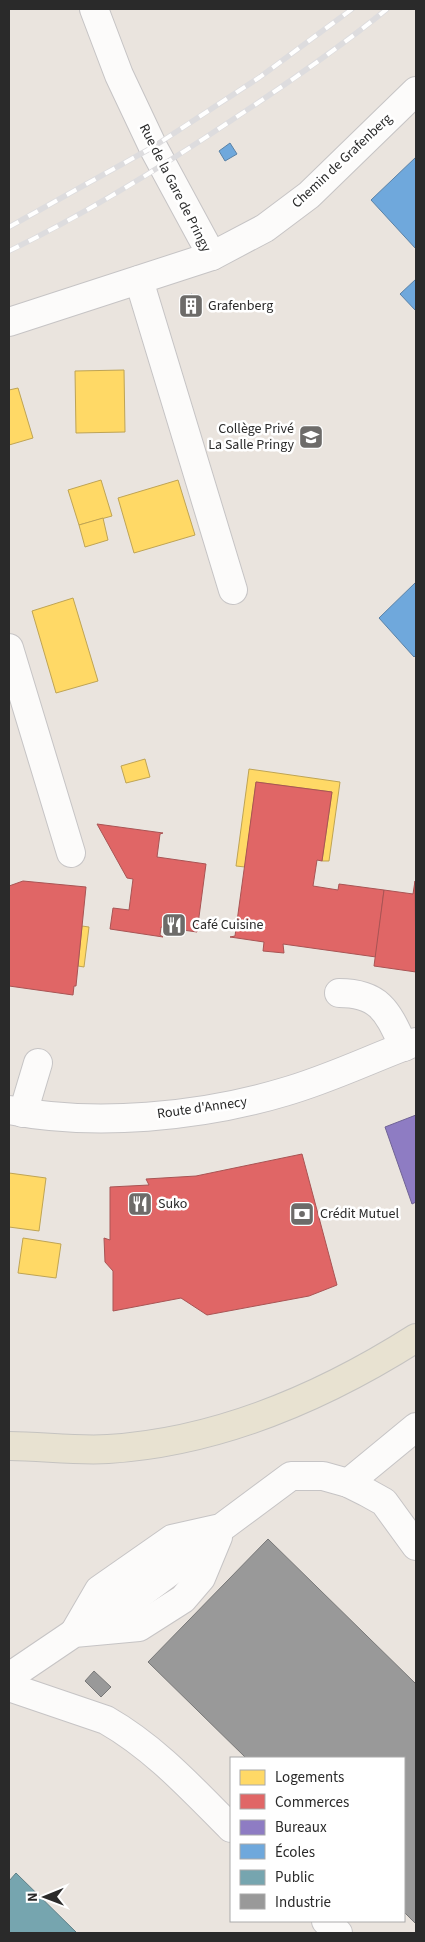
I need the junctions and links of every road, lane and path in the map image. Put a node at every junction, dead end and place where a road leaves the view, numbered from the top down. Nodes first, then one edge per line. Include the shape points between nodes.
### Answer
1 (94, 9) edge
2 (416, 91) edge
3 (212, 256) junction
4 (139, 280) junction
5 (9, 322) edge
6 (233, 590) dead end
7 (9, 648) edge
8 (71, 853) dead end
9 (339, 993) dead end
10 (410, 1045) edge
11 (38, 1063) dead end
12 (16, 1112) edge
13 (416, 1338) edge
14 (416, 1427) edge
15 (9, 1446) edge
16 (348, 1483) junction
17 (221, 1528) junction
18 (416, 1546) edge
19 (74, 1633) junction
20 (9, 1677) edge
21 (9, 1687) edge
22 (230, 1827) edge
23 (327, 1922) edge
24 (338, 1933) edge

1 - 3 street, Rue de la Gare de Pringy via 119,75 149,138
2 - 3 street, Chemin de Grafenberg via 309,195 265,228
3 - 4 street, Rue de la Gare de Pringy
4 - 5 street, Rue de la Gare de Pringy
4 - 6 street
7 - 8 street
9 - 10 street via 358,993 376,1002
10 - 12 street, Route d'Annecy via 285,1092 224,1107 167,1114 80,1118
11 - 12 street
13 - 15 main road via 328,1389 234,1426 154,1444 107,1449
14 - 16 street
16 - 17 street via 323,1476 292,1476
16 - 18 street via 384,1502
17 - 19 street via 172,1539 99,1590
17 - 19 street via 201,1578 183,1599 139,1627
19 - 20 street
21 - 22 street via 106,1720 128,1733 164,1762
23 - 24 street

